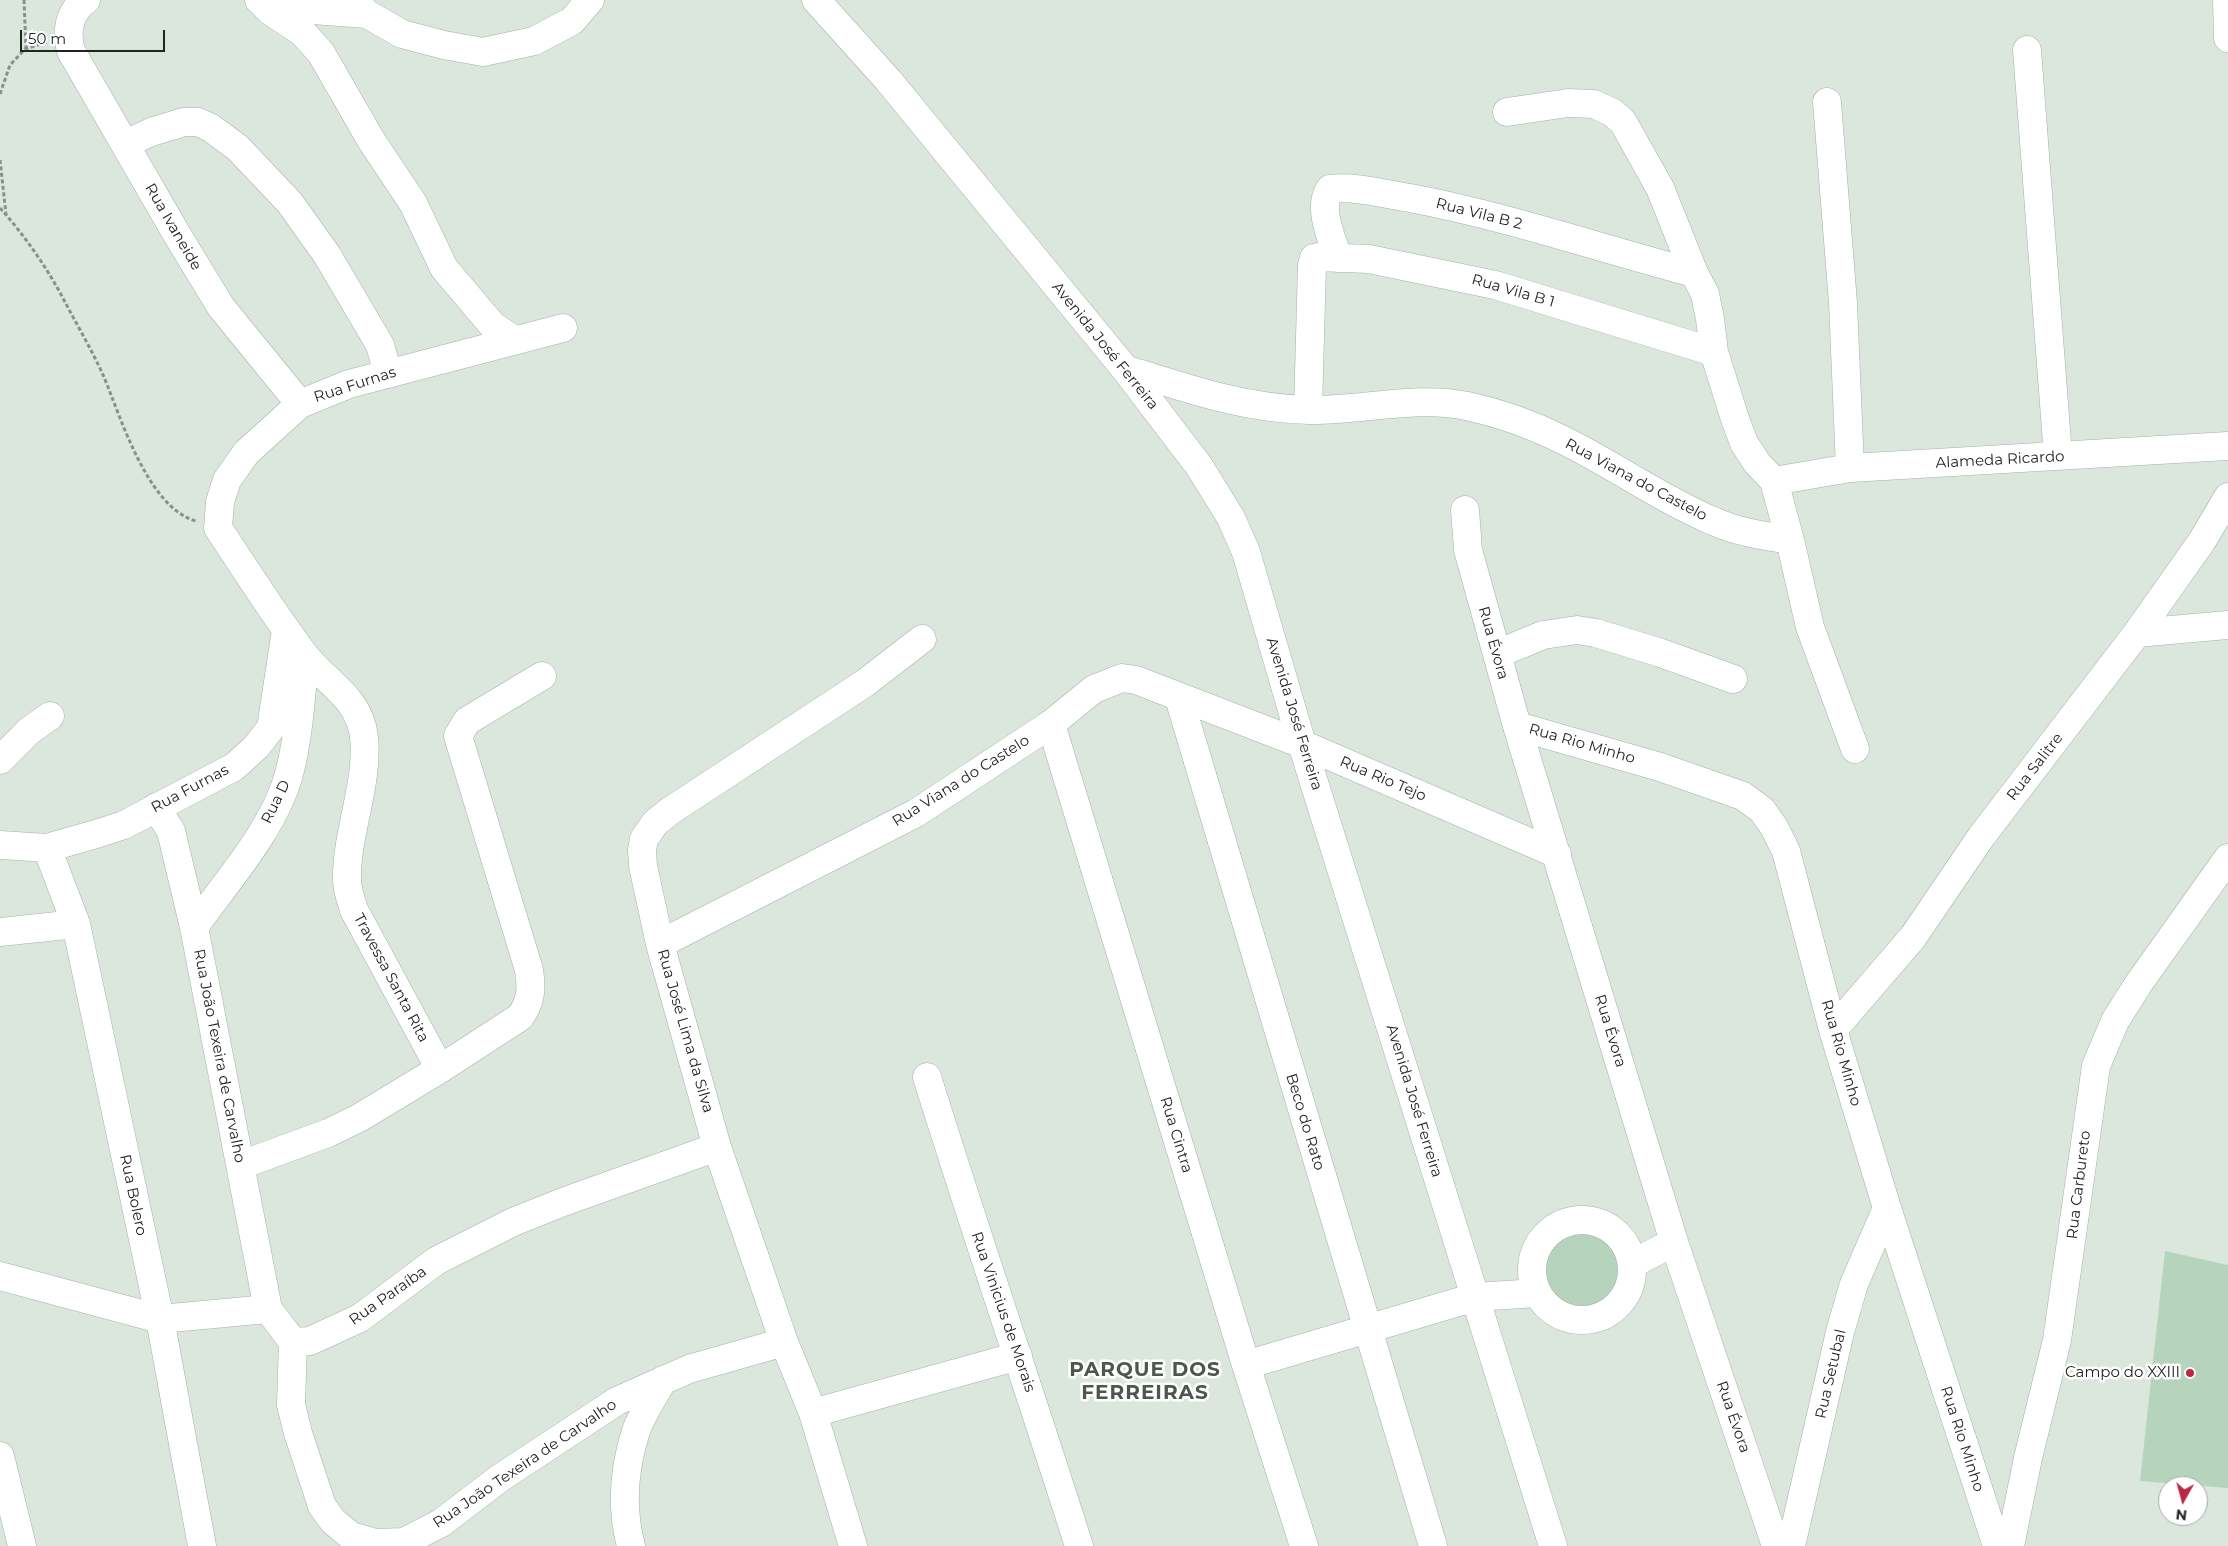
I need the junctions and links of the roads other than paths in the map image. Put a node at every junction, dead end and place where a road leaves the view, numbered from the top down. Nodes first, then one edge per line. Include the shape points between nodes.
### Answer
1 (86, 0) edge
2 (259, 0) edge
3 (590, 0) edge
4 (816, 0) edge
5 (2227, 0) edge
6 (360, 7) edge
7 (2228, 38) edge
8 (2028, 50) dead end
9 (1828, 102) dead end
10 (1507, 112) dead end
11 (126, 144) junction
12 (1338, 258) junction
13 (1694, 273) junction
14 (563, 328) dead end
15 (514, 340) junction
16 (1714, 352) junction
17 (1125, 369) junction
18 (388, 374) junction
19 (300, 404) junction
20 (1308, 410) junction
21 (2228, 446) edge
22 (2058, 456) junction
23 (1850, 468) junction
24 (1774, 481) junction
25 (2228, 497) edge
26 (1465, 510) dead end
27 (1790, 540) junction
28 (2228, 624) edge
29 (286, 630) junction
30 (2137, 633) junction
31 (922, 639) dead end
32 (1497, 654) junction
33 (305, 656) junction
34 (542, 676) dead end
35 (1733, 679) dead end
36 (1179, 698) junction
37 (50, 716) dead end
38 (1051, 724) junction
39 (1517, 726) junction
40 (1302, 744) junction
41 (1855, 749) dead end
42 (0, 760) edge
43 (156, 807) junction
44 (0, 845) edge
45 (47, 848) junction
46 (1557, 854) junction
47 (2228, 858) edge
48 (76, 924) junction
49 (194, 927) junction
50 (0, 932) edge
51 (660, 944) junction
52 (1833, 1030) junction
53 (440, 1069) junction
54 (927, 1077) dead end
55 (717, 1147) junction
56 (241, 1165) junction
57 (1887, 1208) junction
58 (1674, 1242) junction
59 (1632, 1264) junction
60 (0, 1276) edge
61 (1537, 1293) junction
62 (1475, 1297) junction
63 (268, 1309) junction
64 (160, 1318) junction
65 (1367, 1328) junction
66 (293, 1342) junction
67 (784, 1342) junction
68 (1018, 1356) junction
69 (1246, 1365) junction
70 (663, 1380) junction
71 (813, 1413) junction
72 (0, 1456) edge
73 (22, 1546) edge
74 (202, 1546) edge
75 (631, 1546) edge
76 (853, 1546) edge
77 (1079, 1546) edge
78 (1304, 1546) edge
79 (1433, 1546) edge
80 (1553, 1546) edge
81 (1776, 1546) edge
82 (1791, 1546) edge
83 (1997, 1546) edge
84 (2010, 1546) edge

1 - 11 street, Rua Ivaneide via 74,14 67,36 71,51
2 - 6 street via 312,10
2 - 15 street via 276,16 302,32 321,53 371,140 413,203 444,268 493,326
3 - 6 street via 572,20 534,41 483,52 402,34
4 - 17 street, Avenida José Ferreira via 888,80
5 - 7 street
8 - 22 street
9 - 23 street via 1843,303
10 - 13 street via 1568,103 1594,104 1613,113 1623,122 1660,188
11 - 18 street via 151,132 198,122 238,148 290,203 327,255 380,344
11 - 19 street, Rua Ivaneide via 221,307
12 - 13 street, Rua Vila B 2 via 1325,200 1330,188 1372,191 1463,208
12 - 16 street, Rua Vila B 1 via 1369,259 1495,285
12 - 20 street, Rua Vila B 1 via 1314,258 1312,265
13 - 16 street via 1705,294
14 - 15 street, Rua Furnas
15 - 18 street, Rua Furnas
16 - 24 street via 1744,443
17 - 20 street, Rua Viana do Castelo via 1230,400 1280,409
17 - 40 street, Avenida José Ferreira via 1199,466 1230,518 1246,552
18 - 19 street, Rua Furnas via 350,384
19 - 29 street, Rua Furnas via 246,453 227,480 220,502 218,528
20 - 27 street, Rua Viana do Castelo via 1418,402 1465,405 1509,418 1563,440 1714,522 1751,534
21 - 22 street, Alameda Ricardo
22 - 23 street, Alameda Ricardo
23 - 24 street, Alameda Ricardo
24 - 27 street
25 - 30 street, Rua Salitre via 2202,541
26 - 32 street, Rua Évora via 1468,550
27 - 41 street via 1810,627
28 - 30 street
29 - 33 street
29 - 43 street, Rua Furnas via 271,728 234,767
30 - 52 street, Rua Salitre via 1980,837 1913,937
31 - 51 street, Rua José Lima da Silva via 865,683 655,823 644,839 642,850
32 - 35 street via 1543,635 1577,630 1661,653
32 - 39 street, Rua Évora
33 - 49 street, Rua D via 297,736 288,776 254,844
33 - 53 street, Travessa Santa Rita via 346,696 359,715 364,737 363,760 347,881 354,910
34 - 53 street via 467,721 458,736 530,970 532,989 528,1006 520,1017
36 - 38 street, Rua Viana do Castelo via 1136,680 1122,678 1094,689
36 - 40 street, Rua Rio Tejo
36 - 65 street, Beco do Rato
37 - 42 street via 29,731
38 - 51 street, Rua Viana do Castelo via 916,813
38 - 69 street, Rua Cintra
39 - 46 street, Rua Évora
39 - 52 street, Rua Rio Minho via 1669,770 1743,796 1762,810 1786,851
40 - 46 street, Rua Rio Tejo
40 - 62 street, Avenida José Ferreira
43 - 45 street, Rua Furnas via 124,825
43 - 49 street, Rua João Texeira de Carvalho via 171,831
44 - 45 street, Rua Furnas
45 - 48 street, Rua Bolero
46 - 58 street, Rua Évora
47 - 84 street, Rua Carbureto via 2138,982 2115,1021 2096,1066 2057,1340
48 - 50 street
48 - 64 street, Rua Bolero
49 - 56 street, Rua João Texeira de Carvalho
51 - 55 street, Rua José Lima da Silva
52 - 57 street, Rua Rio Minho
53 - 56 street via 328,1133
54 - 68 street, Rua Vinicius de Morais
55 - 66 street, Rua Paraíba via 513,1222 436,1262 360,1318 310,1341
55 - 67 street, Rua José Lima da Silva
56 - 63 street, Rua João Texeira de Carvalho
57 - 82 street, Rua Setubal via 1854,1284 1840,1332
57 - 83 street, Rua Rio Minho
58 - 59 street
58 - 81 street, Rua Évora
59 - 61 street via 1626,1294 1604,1315 1574,1319 1546,1305
59 - 61 street via 1628,1249 1619,1236 1606,1226 1575,1220 1547,1234 1537,1247 1532,1262 1532,1278
60 - 64 street
61 - 62 street
62 - 65 street
62 - 80 street, Avenida José Ferreira
63 - 64 street
63 - 66 street
64 - 74 street, Rua Bolero
65 - 69 street
65 - 79 street, Beco do Rato
66 - 70 street, Rua João Texeira de Carvalho via 291,1405 322,1506 333,1521 351,1536 375,1543 404,1542 441,1523 580,1424 617,1401
67 - 70 street, Rua João Texeira de Carvalho
67 - 71 street, Rua José Lima da Silva
68 - 71 street
68 - 77 street, Rua Vinicius de Morais
69 - 78 street, Rua Cintra
70 - 75 street via 636,1430 627,1468 624,1500
71 - 76 street, Rua José Lima da Silva
72 - 73 street

